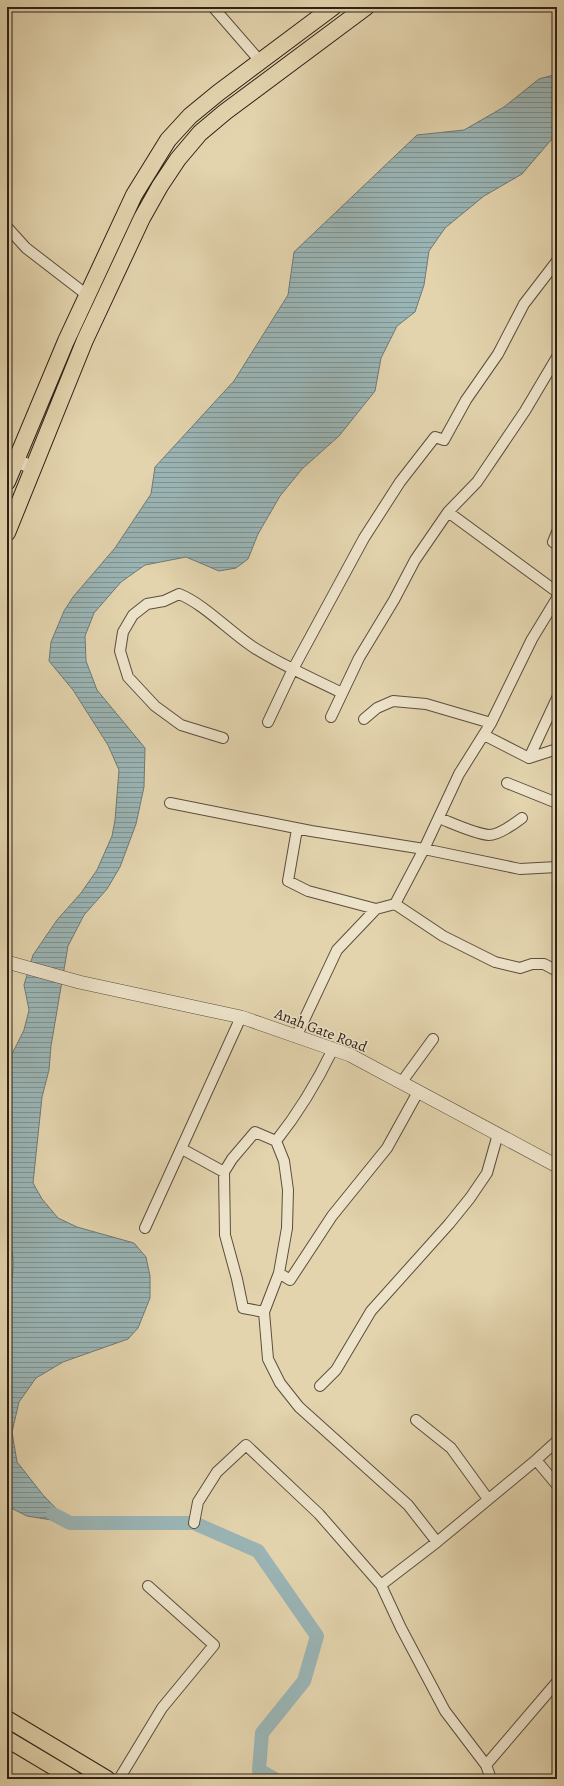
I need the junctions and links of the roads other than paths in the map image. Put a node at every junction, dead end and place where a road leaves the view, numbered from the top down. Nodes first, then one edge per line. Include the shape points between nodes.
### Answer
1 (214, 7) edge
2 (333, 7) edge
3 (366, 7) edge
4 (260, 61) junction
5 (7, 227) edge
6 (557, 261) edge
7 (87, 295) junction
8 (557, 357) edge
9 (12, 459) edge
10 (34, 468) junction
11 (7, 482) edge
12 (448, 512) junction
13 (557, 532) edge
14 (7, 534) edge
15 (557, 545) edge
16 (557, 592) edge
17 (557, 598) edge
18 (293, 669) junction
19 (342, 693) junction
20 (557, 698) edge
21 (331, 717) dead end
22 (364, 719) dead end
23 (268, 722) dead end
24 (491, 723) junction
25 (484, 735) junction
26 (223, 738) dead end
27 (557, 749) edge
28 (529, 758) junction
29 (508, 783) dead end
30 (170, 803) dead end
31 (557, 803) edge
32 (439, 818) junction
33 (522, 818) dead end
34 (297, 828) junction
35 (424, 849) junction
36 (557, 867) edge
37 (394, 904) junction
38 (376, 908) junction
39 (7, 962) edge
40 (557, 971) edge
41 (241, 1017) junction
42 (296, 1036) junction
43 (433, 1039) dead end
44 (333, 1049) junction
45 (401, 1083) junction
46 (418, 1092) junction
47 (498, 1134) junction
48 (276, 1141) junction
49 (182, 1149) junction
50 (557, 1166) edge
51 (224, 1172) junction
52 (146, 1228) dead end
53 (279, 1273) junction
54 (264, 1312) junction
55 (320, 1386) dead end
56 (416, 1420) dead end
57 (557, 1441) edge
58 (536, 1460) junction
59 (557, 1485) edge
60 (488, 1499) junction
61 (194, 1523) dead end
62 (437, 1542) junction
63 (381, 1585) junction
64 (148, 1586) dead end
65 (557, 1682) edge
66 (7, 1719) edge
67 (7, 1739) edge
68 (486, 1765) junction
69 (74, 1779) edge
70 (106, 1779) edge
71 (120, 1779) edge
72 (490, 1779) edge

1 - 4 street
2 - 4 main road
3 - 10 main road via 225,112 200,133 178,159 142,218 85,340
4 - 7 main road via 190,116 168,140 134,195
5 - 7 street via 26,248
6 - 18 street via 524,304 498,354 466,400 444,440 435,437 400,482 364,538
7 - 9 main road
8 - 12 street via 525,411 481,476
9 - 10 street
9 - 11 main road
10 - 14 main road
12 - 16 street
12 - 19 street via 415,560
13 - 15 street via 553,542
17 - 24 street via 532,639
18 - 19 street
18 - 23 street
18 - 26 street via 254,648 189,598 179,594 164,602 147,604 134,615 122,632 120,650 128,677 155,706 181,725
19 - 21 street
20 - 28 street
22 - 24 street via 377,708 393,700 426,704
24 - 25 street
25 - 28 street
25 - 32 street via 459,774
27 - 28 street
29 - 31 street
30 - 34 street
32 - 33 street via 490,835
32 - 35 street
34 - 35 street
34 - 38 street via 288,882 308,890
35 - 36 street via 520,869
35 - 37 street
37 - 38 street
37 - 40 street via 444,936 495,962 520,968 544,964
38 - 42 street via 337,950
39 - 41 street, Anah Gate Road via 78,982
41 - 42 street, Anah Gate Road
41 - 49 street
42 - 44 street, Anah Gate Road
43 - 45 street
44 - 45 street, Anah Gate Road via 350,1055
44 - 48 street via 296,1115
45 - 46 street, Anah Gate Road
46 - 47 street, Anah Gate Road
46 - 53 street via 387,1148 332,1216 290,1280
47 - 50 street, Anah Gate Road
47 - 55 street via 487,1173 470,1198 371,1311 336,1370
48 - 51 street via 255,1132
48 - 53 street via 284,1161 288,1190 287,1228
49 - 51 street
49 - 52 street
51 - 54 street via 225,1236 243,1308
53 - 54 street
54 - 62 street via 268,1359 280,1383 316,1424 408,1505
56 - 60 street via 451,1448
57 - 58 street
58 - 59 street
58 - 60 street
60 - 62 street
61 - 63 street via 198,1502 217,1472 246,1445 319,1514
62 - 63 street
63 - 68 street via 445,1711
64 - 71 street via 214,1645 162,1708
65 - 68 street
66 - 70 main road
67 - 69 main road
68 - 72 street

